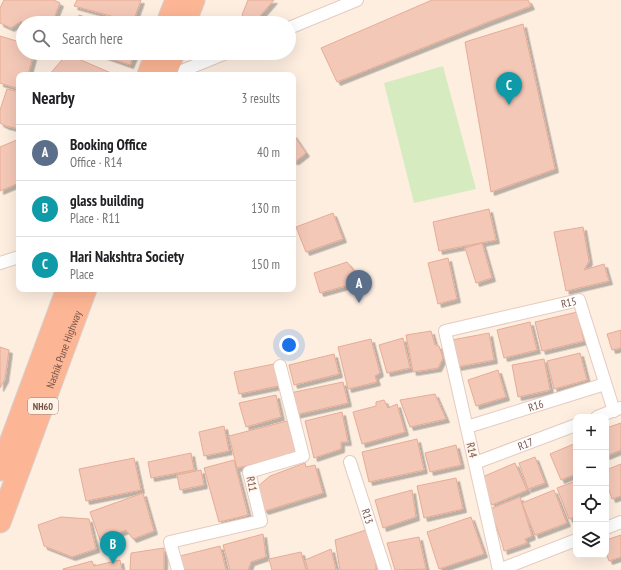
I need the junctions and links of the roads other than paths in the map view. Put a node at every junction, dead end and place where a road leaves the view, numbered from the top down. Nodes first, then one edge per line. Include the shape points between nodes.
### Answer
1 (176, 0) edge
2 (194, 0) edge
3 (357, 0) edge
4 (170, 16) edge
5 (188, 16) edge
6 (296, 25) edge
7 (153, 60) edge
8 (171, 60) edge
9 (209, 60) edge
10 (149, 72) edge
11 (166, 72) edge
12 (179, 72) edge
13 (16, 258) edge
14 (0, 263) edge
15 (66, 292) edge
16 (85, 292) edge
17 (445, 331) joint
18 (280, 366) dead end
19 (605, 384) junction
20 (617, 409) edge
21 (604, 414) edge
22 (573, 426) edge
23 (467, 427) junction
24 (350, 462) dead end
25 (475, 463) junction
26 (0, 470) edge
27 (0, 522) edge
28 (621, 522) edge
29 (609, 527) edge
30 (573, 541) edge
31 (502, 569) edge
32 (178, 570) edge
33 (385, 570) edge

1 - 4 highway
2 - 5 highway
3 - 6 street
7 - 10 highway
8 - 11 highway
9 - 12 street
13 - 14 street
15 - 26 highway, Nashik Pune Highway / NH60
16 - 27 highway, Nashik Pune Highway / NH60
17 - 19 street, R15 via 579,300
17 - 23 street, R14
18 - 32 street, R11 via 303,456 249,472 261,521 170,542
19 - 20 street, R15
19 - 23 street, R16
20 - 21 street
22 - 25 street, R17
23 - 25 street, R14
24 - 33 street, R13
25 - 31 street, R14
28 - 29 street
30 - 31 street

